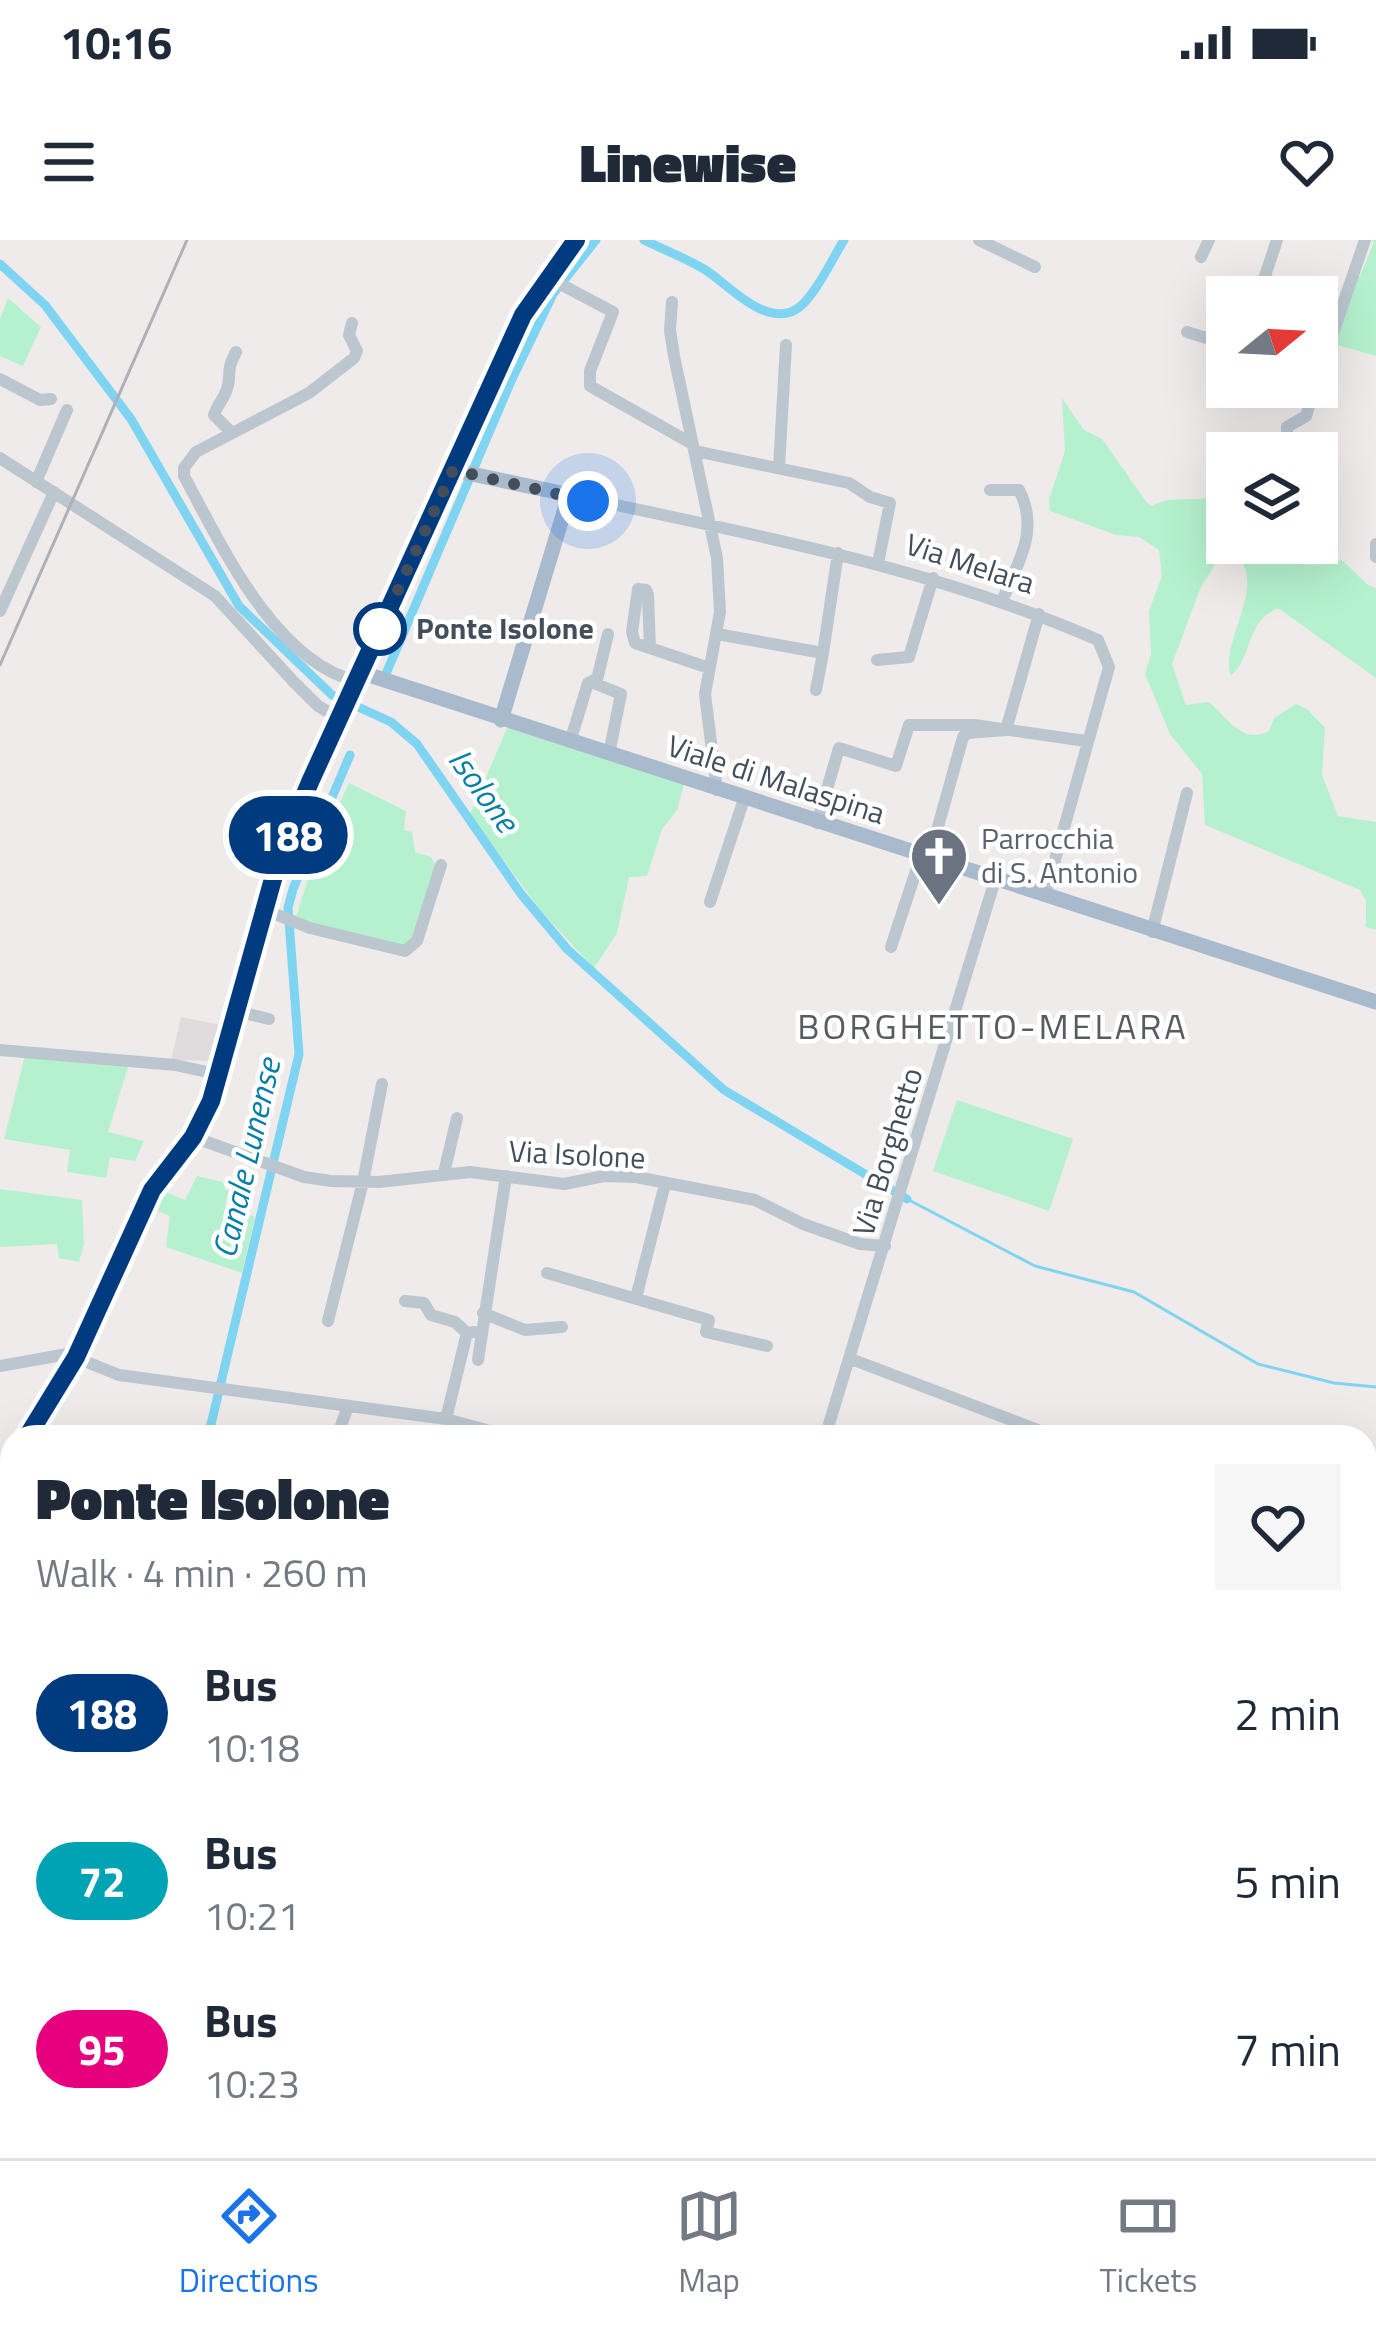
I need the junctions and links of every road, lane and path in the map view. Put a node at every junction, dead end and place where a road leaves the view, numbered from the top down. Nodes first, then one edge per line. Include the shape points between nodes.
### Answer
1 (576, 240) edge
2 (979, 240) edge
3 (1209, 240) edge
4 (1277, 240) edge
5 (1365, 240) edge
6 (1201, 257) dead end
7 (1035, 267) dead end
8 (1265, 276) edge
9 (556, 282) junction
10 (672, 302) dead end
11 (1338, 319) edge
12 (352, 322) dead end
13 (1187, 332) dead end
14 (1206, 338) edge
15 (786, 345) dead end
16 (236, 352) dead end
17 (0, 379) edge
18 (51, 399) dead end
19 (1308, 408) edge
20 (67, 410) dead end
21 (231, 432) junction
22 (1287, 432) edge
23 (692, 447) junction
24 (0, 458) edge
25 (779, 467) junction
26 (465, 473) junction
27 (36, 482) junction
28 (990, 490) dead end
29 (54, 492) junction
30 (561, 493) junction
31 (588, 501) junction
32 (567, 510) junction
33 (711, 527) junction
34 (1376, 544) edge
35 (838, 553) junction
36 (1376, 557) edge
37 (878, 563) junction
38 (933, 578) junction
39 (1002, 601) junction
40 (0, 611) edge
41 (1039, 614) junction
42 (608, 634) dead end
43 (717, 634) junction
44 (650, 648) dead end
45 (823, 653) junction
46 (877, 660) dead end
47 (709, 668) junction
48 (357, 679) junction
49 (597, 679) junction
50 (816, 690) dead end
51 (338, 715) junction
52 (501, 720) junction
53 (1006, 730) junction
54 (1086, 741) junction
55 (570, 742) junction
56 (609, 754) junction
57 (717, 790) junction
58 (1187, 793) dead end
59 (743, 799) junction
60 (817, 823) junction
61 (925, 857) junction
62 (441, 865) dead end
63 (995, 880) junction
64 (1045, 896) junction
65 (710, 902) dead end
66 (280, 915) junction
67 (1152, 932) junction
68 (891, 947) dead end
69 (1376, 1002) edge
70 (236, 1011) junction
71 (269, 1019) dead end
72 (0, 1049) edge
73 (220, 1075) junction
74 (382, 1084) dead end
75 (457, 1118) dead end
76 (193, 1137) junction
77 (444, 1173) junction
78 (506, 1176) junction
79 (363, 1181) junction
80 (665, 1184) junction
81 (885, 1246) junction
82 (547, 1273) dead end
83 (636, 1298) junction
84 (405, 1301) dead end
85 (483, 1313) junction
86 (328, 1321) dead end
87 (562, 1327) dead end
88 (474, 1332) junction
89 (767, 1346) dead end
90 (76, 1357) junction
91 (851, 1359) junction
92 (478, 1360) dead end
93 (0, 1366) edge
94 (348, 1406) junction
95 (1008, 1418) junction
96 (446, 1420) junction
97 (34, 1425) edge
98 (341, 1425) edge
99 (465, 1425) edge
100 (829, 1425) edge
101 (1005, 1425) edge
102 (1026, 1425) edge

1 - 9 main road
2 - 7 street
3 - 6 street
4 - 8 street
5 - 11 street
9 - 23 street via 613,312 590,386
9 - 26 main road via 523,315
10 - 23 street
12 - 21 street via 354,358 309,393
13 - 14 street
15 - 25 street
16 - 21 street via 214,410
17 - 18 street
19 - 22 street
20 - 27 street
21 - 48 street via 189,458 184,476 263,614 334,673
23 - 25 street
23 - 33 street
24 - 27 street
25 - 37 street via 849,483 890,503
26 - 30 main road, Via Melara
26 - 48 main road
27 - 29 street
28 - 39 street via 1019,490 1029,508 1030,531
29 - 40 street
29 - 51 street via 215,596 318,706
30 - 31 street, Via Melara
30 - 32 main road
31 - 32 street
31 - 33 street, Via Melara
32 - 52 main road
33 - 35 street, Via Melara
33 - 43 street
34 - 36 street
35 - 37 street, Via Melara
35 - 45 street
37 - 38 street, Via Melara
38 - 39 street, Via Melara
38 - 46 street via 909,657
39 - 41 street, Via Melara
41 - 53 street
41 - 54 street, Via Melara via 1098,640 1109,667
42 - 49 street
43 - 45 street
43 - 47 street
44 - 47 street
45 - 50 street
47 - 57 street
48 - 51 main road
48 - 52 main road, Viale di Malaspina
49 - 55 street via 588,683
49 - 56 street via 621,694
51 - 66 main road via 280,854
52 - 55 main road, Viale di Malaspina
53 - 54 street
53 - 60 street via 909,725 896,766 839,748
53 - 61 street via 962,737
54 - 64 street, Via Melara
55 - 56 main road, Viale di Malaspina
56 - 57 main road, Viale di Malaspina
57 - 59 main road, Viale di Malaspina
58 - 67 street
59 - 60 main road, Viale di Malaspina
59 - 65 street
60 - 61 main road, Viale di Malaspina
61 - 63 main road, Viale di Malaspina
61 - 68 street
62 - 66 street via 417,941 405,951
63 - 64 main road, Viale di Malaspina
63 - 81 street, Via Borghetto
64 - 67 main road, Viale di Malaspina
66 - 70 main road
67 - 69 main road, Viale di Malaspina
70 - 71 street
70 - 73 main road
72 - 73 street
73 - 76 main road
74 - 79 street
75 - 77 street
76 - 79 street, Via Isolone via 274,1167
76 - 90 main road via 152,1190
77 - 78 street, Via Isolone
77 - 79 street, Via Isolone
78 - 80 street, Via Isolone via 564,1184 617,1175
78 - 85 street
79 - 86 street
80 - 81 street, Via Isolone via 755,1200 803,1224
80 - 83 street
81 - 91 street, Via Borghetto
82 - 83 street
83 - 89 street via 710,1320 706,1332
84 - 88 street
85 - 87 street via 526,1330
85 - 88 street
88 - 92 street
88 - 96 street
90 - 93 street
90 - 94 street via 119,1375
90 - 97 main road
91 - 95 street
91 - 100 street, Via Borghetto
94 - 96 street
94 - 98 street
95 - 101 street
95 - 102 street
96 - 99 street

